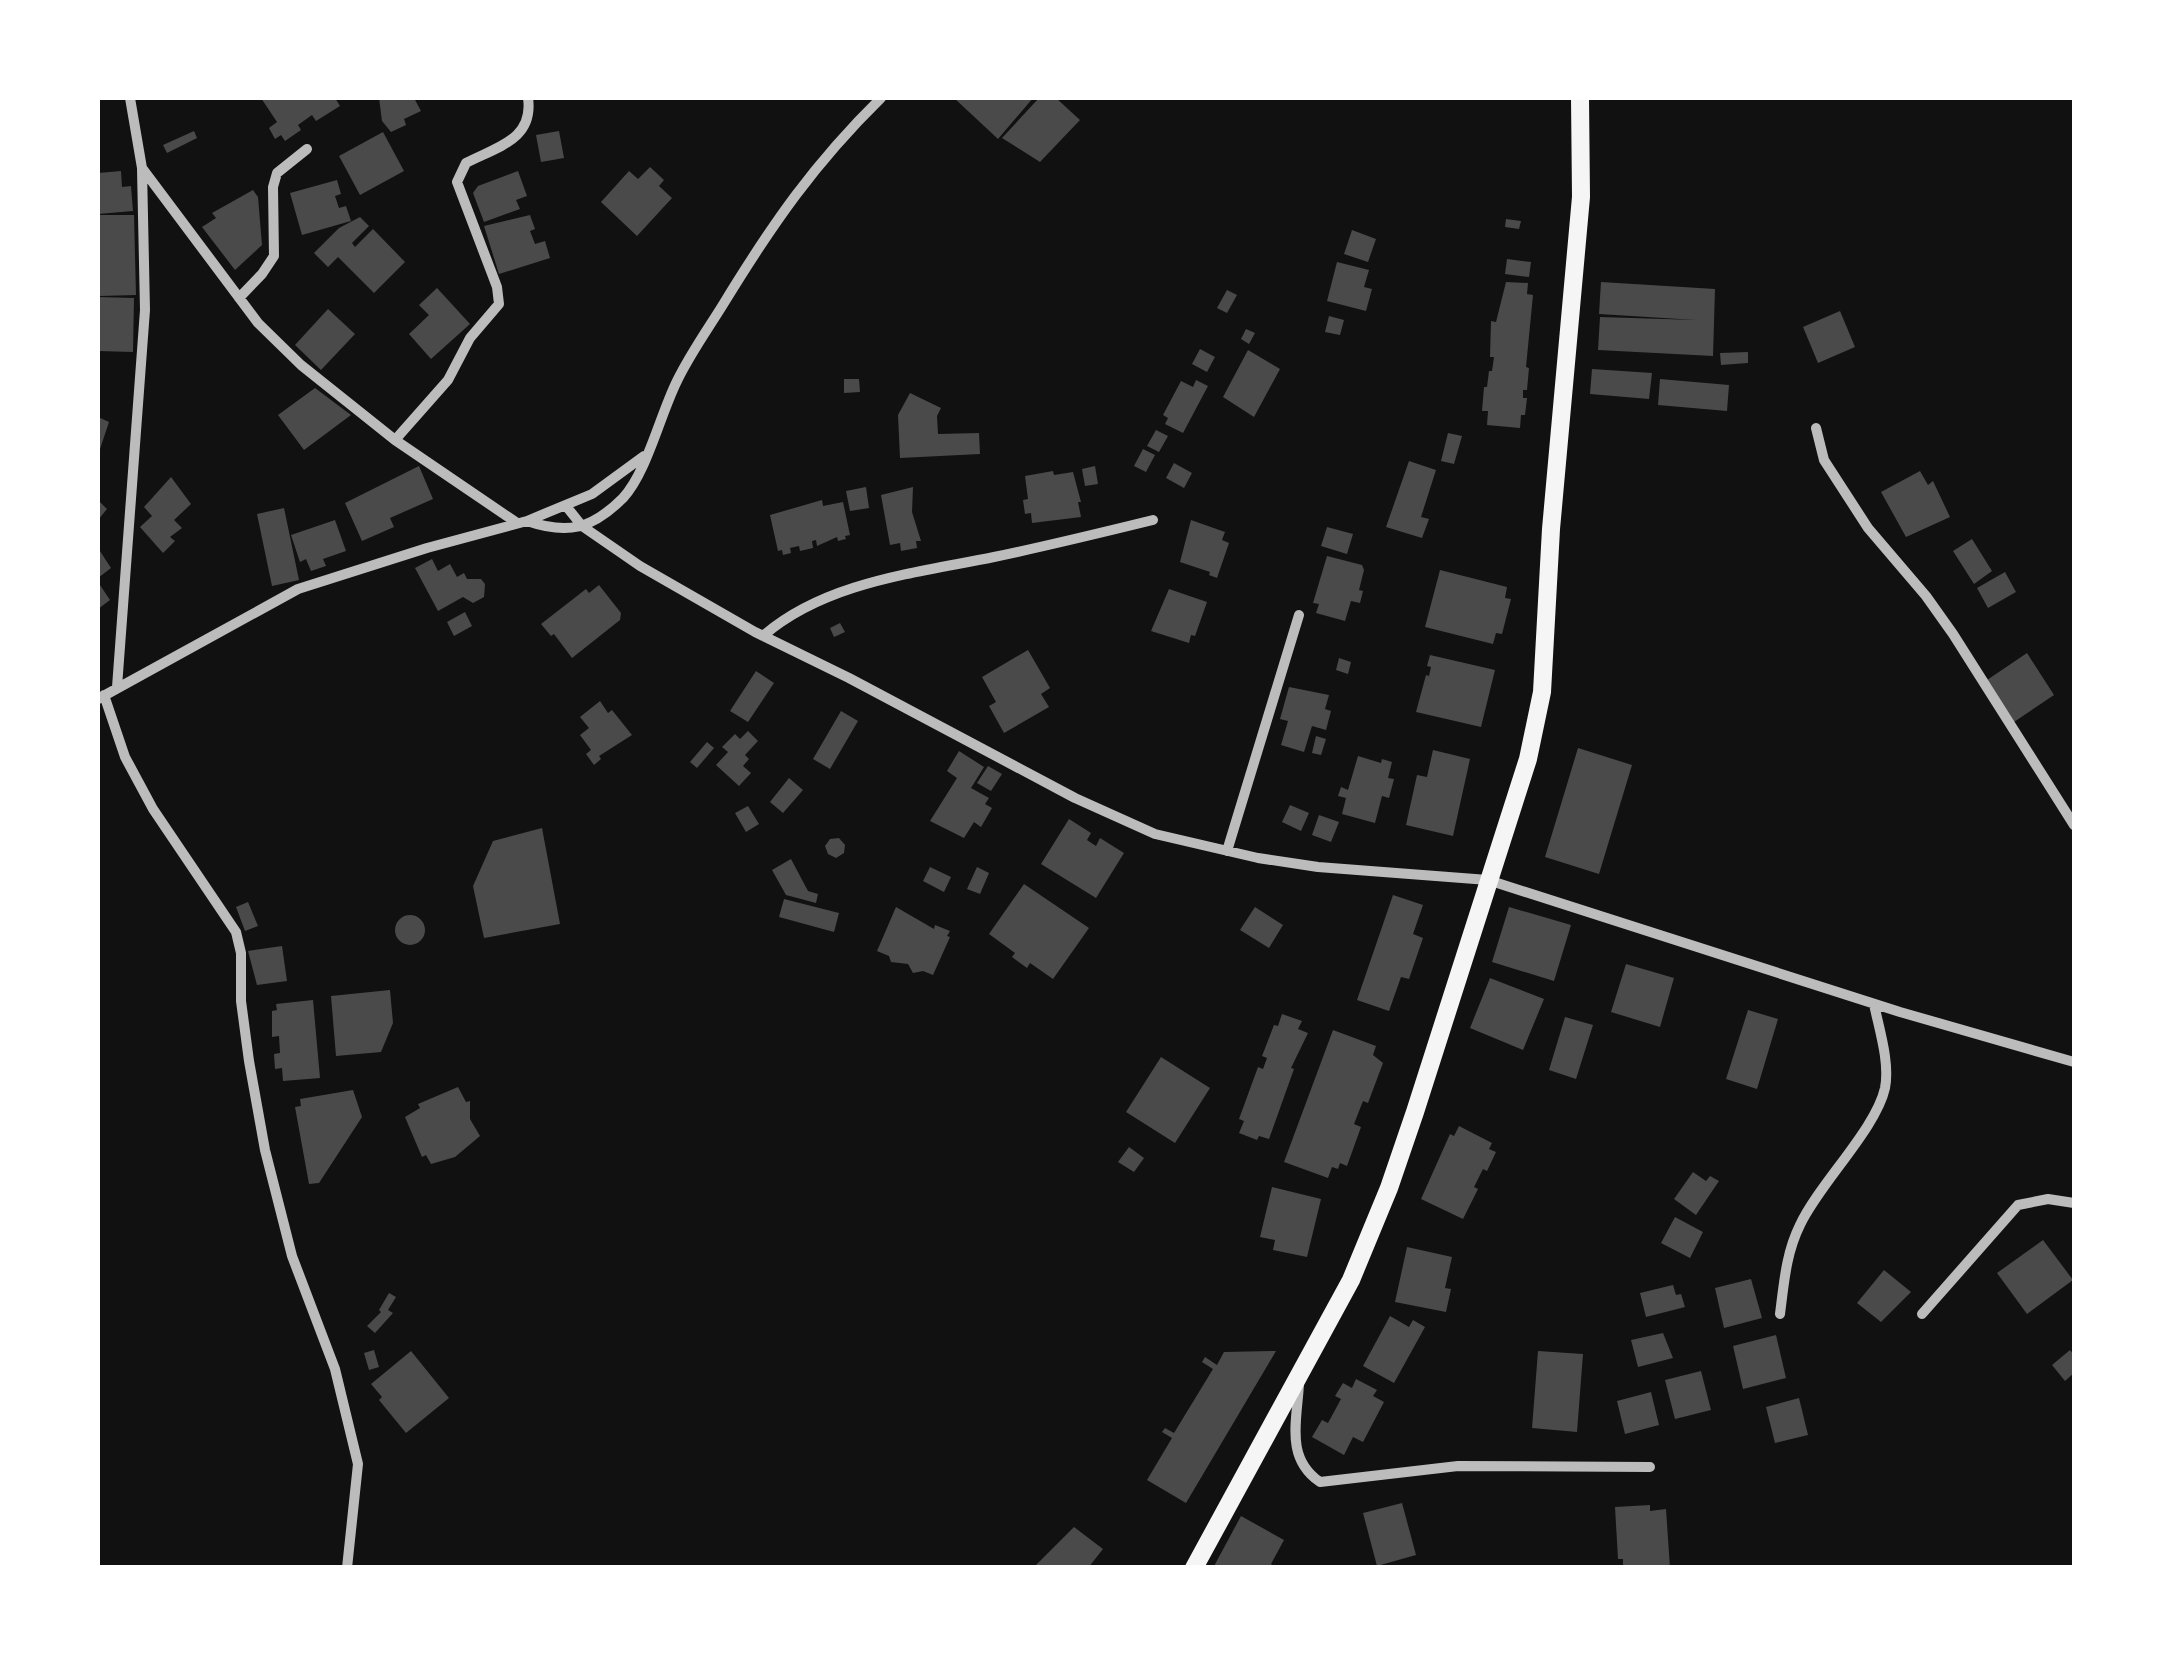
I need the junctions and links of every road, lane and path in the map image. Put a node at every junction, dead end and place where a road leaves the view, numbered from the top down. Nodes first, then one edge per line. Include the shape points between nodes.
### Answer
1 (130, 98) edge
2 (528, 98) edge
3 (881, 98) edge
4 (1580, 98) edge
5 (306, 149) dead end
6 (142, 168) junction
7 (239, 298) junction
8 (1816, 428) dead end
9 (395, 440) junction
10 (644, 456) junction
11 (566, 506) junction
12 (1152, 520) dead end
13 (522, 522) junction
14 (582, 526) junction
15 (1300, 615) dead end
16 (762, 636) junction
17 (117, 688) junction
18 (101, 697) edge
19 (2074, 824) edge
20 (1227, 851) junction
21 (1488, 880) junction
22 (1874, 1004) junction
23 (2074, 1062) edge
24 (2074, 1203) edge
25 (1780, 1314) dead end
26 (1922, 1314) dead end
27 (1299, 1378) junction
28 (1650, 1468) dead end
29 (347, 1568) edge
30 (1194, 1568) edge

1 - 6 street
2 - 9 street via 525,126 509,145 466,163 458,182 499,304 470,338 448,380
3 - 10 street via 795,192 759,246 677,380
4 - 21 main road via 1581,197 1542,692 1528,759
5 - 7 street via 278,173 274,256
6 - 7 street
6 - 17 street via 145,310
7 - 9 street via 301,365
8 - 19 street via 1824,460 1868,528 1953,634
9 - 13 street
10 - 11 street
10 - 14 street via 636,482
11 - 13 street
11 - 14 street
12 - 16 street via 815,600
13 - 14 street via 556,530
13 - 17 street via 298,589
14 - 16 street
15 - 20 street
16 - 20 street via 1075,798 1155,834
17 - 18 street
18 - 29 street via 152,809 236,932 266,1150 358,1464
20 - 21 street
21 - 22 street
21 - 27 main road via 1389,1188 1351,1280
22 - 23 street
22 - 25 street via 1885,1088 1800,1223 1786,1260
24 - 26 street via 2048,1198 2018,1205
27 - 28 street via 1298,1460 1320,1482 1458,1466
27 - 30 main road

